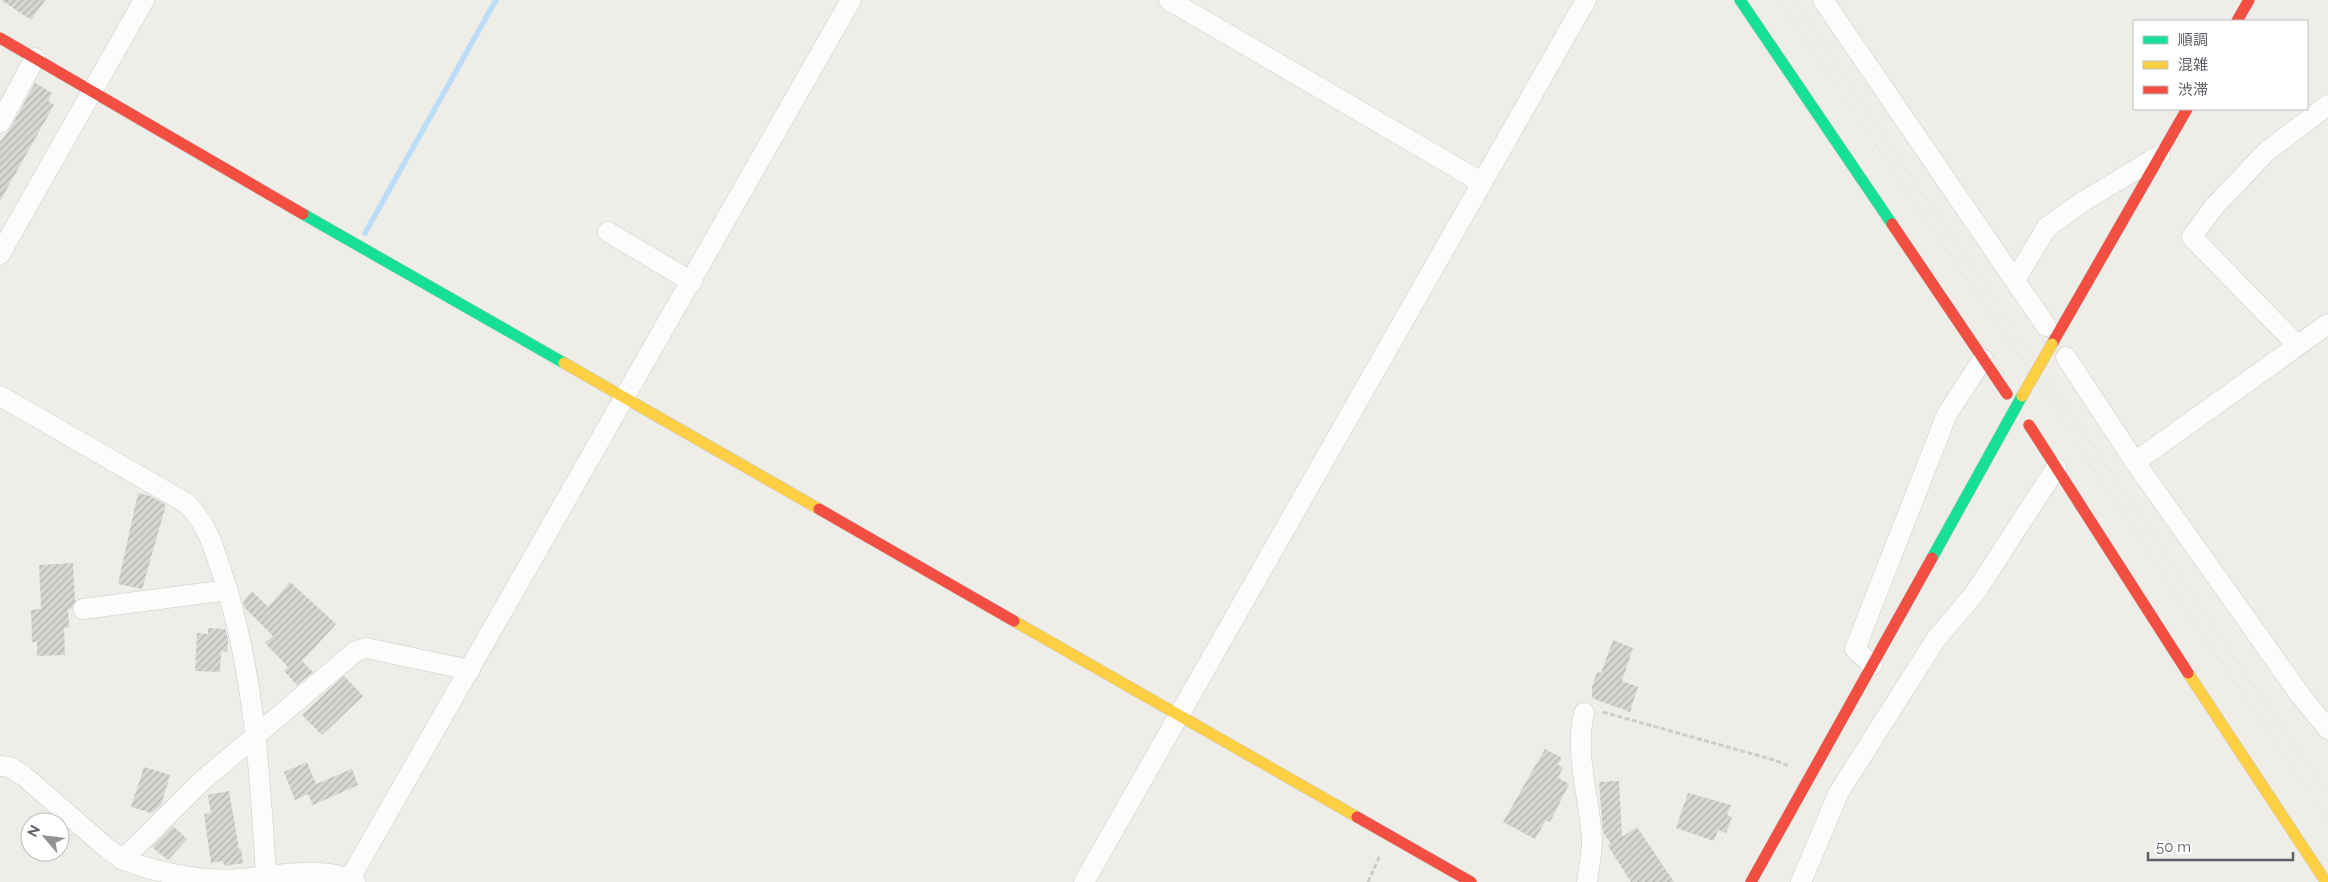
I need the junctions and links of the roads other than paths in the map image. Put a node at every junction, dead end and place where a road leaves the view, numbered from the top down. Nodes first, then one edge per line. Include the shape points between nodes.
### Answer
1 (144, 0) edge
2 (851, 0) edge
3 (1168, 0) edge
4 (1586, 0) edge
5 (1740, 0) edge
6 (1823, 0) edge
7 (2249, 0) edge
8 (2238, 20) edge
9 (0, 38) edge
10 (35, 58) junction
11 (93, 92) junction
12 (2328, 105) edge
13 (2186, 110) edge
14 (0, 123) edge
15 (2160, 155) junction
16 (1481, 182) junction
17 (608, 232) dead end
18 (0, 254) edge
19 (2015, 280) junction
20 (692, 282) junction
21 (2328, 324) edge
22 (2055, 342) junction
23 (2296, 344) junction
24 (1983, 358) junction
25 (2007, 394) dead end
26 (0, 396) edge
27 (626, 399) junction
28 (2029, 425) dead end
29 (2135, 462) junction
30 (2056, 468) junction
31 (228, 590) junction
32 (83, 610) dead end
33 (1872, 665) junction
34 (470, 670) junction
35 (1584, 713) road end
36 (1180, 714) junction
37 (2328, 729) edge
38 (257, 737) junction
39 (0, 766) edge
40 (122, 860) junction
41 (266, 874) junction
42 (351, 881) edge
43 (2325, 881) edge
44 (1084, 882) edge
45 (1470, 882) edge
46 (1587, 882) edge
47 (1751, 882) edge
48 (1801, 882) edge

1 - 11 street
2 - 20 street
3 - 16 street
4 - 16 street
5 - 24 street
6 - 19 street
7 - 8 street
9 - 10 street
10 - 11 street
10 - 14 street
11 - 18 street
11 - 27 street
12 - 23 street via 2266,152 2213,208 2192,237
13 - 15 street
15 - 19 street via 2047,227
15 - 22 street
16 - 36 street
17 - 20 street
19 - 22 street
20 - 27 street
21 - 23 street
22 - 29 street
22 - 33 street, bridge
23 - 29 street
24 - 25 street
24 - 33 street via 1947,414 1855,648
26 - 31 street via 186,503 196,512 205,528
27 - 34 street
27 - 36 street
28 - 30 street
29 - 37 street via 2301,696
30 - 43 street
30 - 48 street via 1975,593 1936,639 1839,792
31 - 32 street
31 - 38 street
33 - 47 street
34 - 38 street via 366,648 356,651
34 - 42 street
35 - 46 street via 1580,730 1581,755 1592,840
36 - 44 street
36 - 45 street
38 - 40 street via 203,780
38 - 41 street
39 - 40 street via 10,767 24,776
40 - 41 street via 140,867 211,879 241,879
41 - 42 street via 327,874

